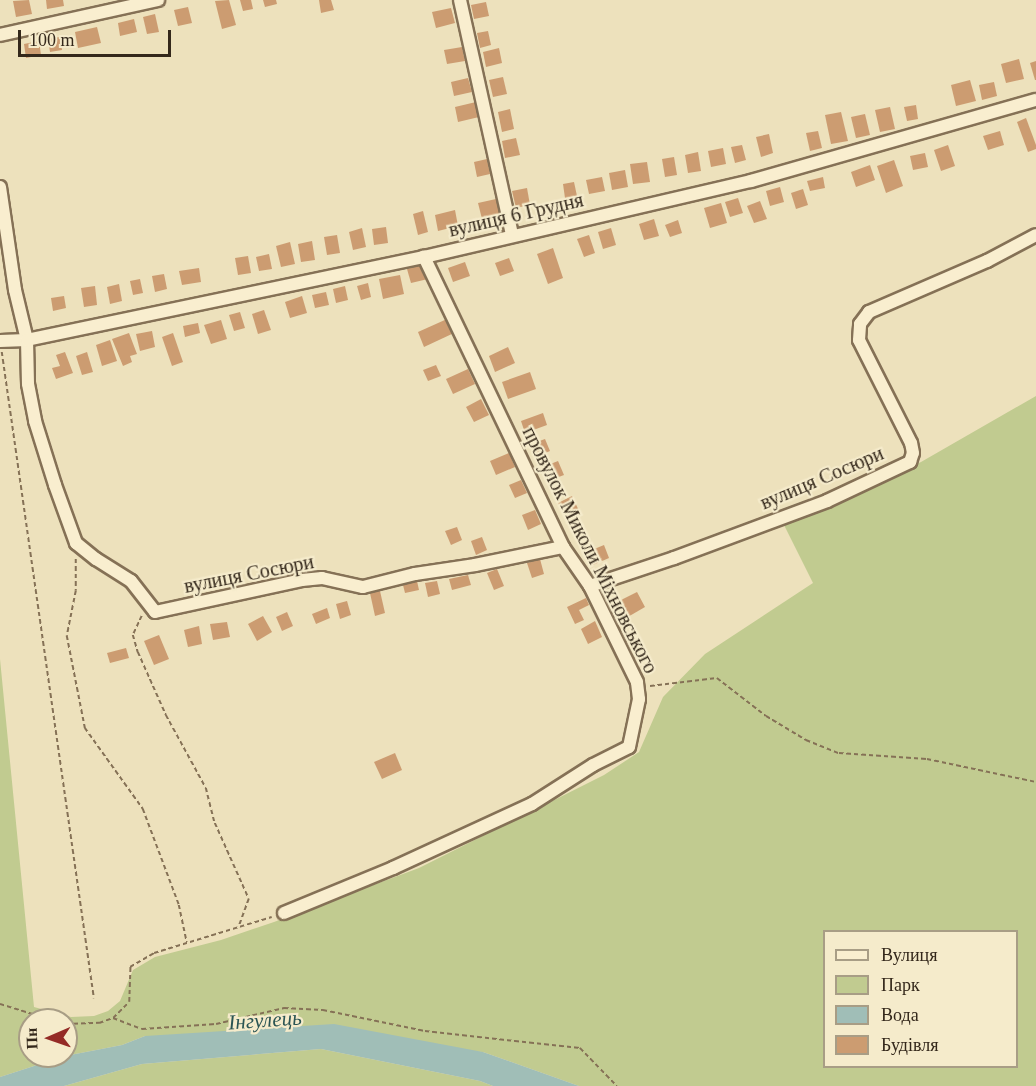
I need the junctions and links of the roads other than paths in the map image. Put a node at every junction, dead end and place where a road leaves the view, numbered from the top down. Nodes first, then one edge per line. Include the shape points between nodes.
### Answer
1 (158, 0) edge
2 (460, 0) edge
3 (0, 35) edge
4 (1036, 100) edge
5 (0, 187) edge
6 (512, 235) junction
7 (1036, 235) edge
8 (424, 257) junction
9 (27, 340) junction
10 (0, 341) edge
11 (563, 547) junction
12 (590, 586) junction
13 (284, 913) road end

1 - 3 street
2 - 6 street
4 - 6 street, вулиця 6 Грудня via 751,181
5 - 9 street via 15,290
6 - 8 street, вулиця 6 Грудня
7 - 12 street, вулиця Сосюри via 987,261 869,312 860,324 859,339 910,443 910,462 827,501
8 - 9 street, вулиця 6 Грудня
8 - 11 street, провулок Миколи Міхновського
9 - 10 street, вулиця 6 Грудня
9 - 11 street, вулиця Сосюри via 28,384 35,421 76,543 130,581 152,609 302,580 322,578 363,587
11 - 12 street, провулок Миколи Міхновського
12 - 13 street, провулок Миколи Міхновського via 637,682 639,699 629,747 532,804

